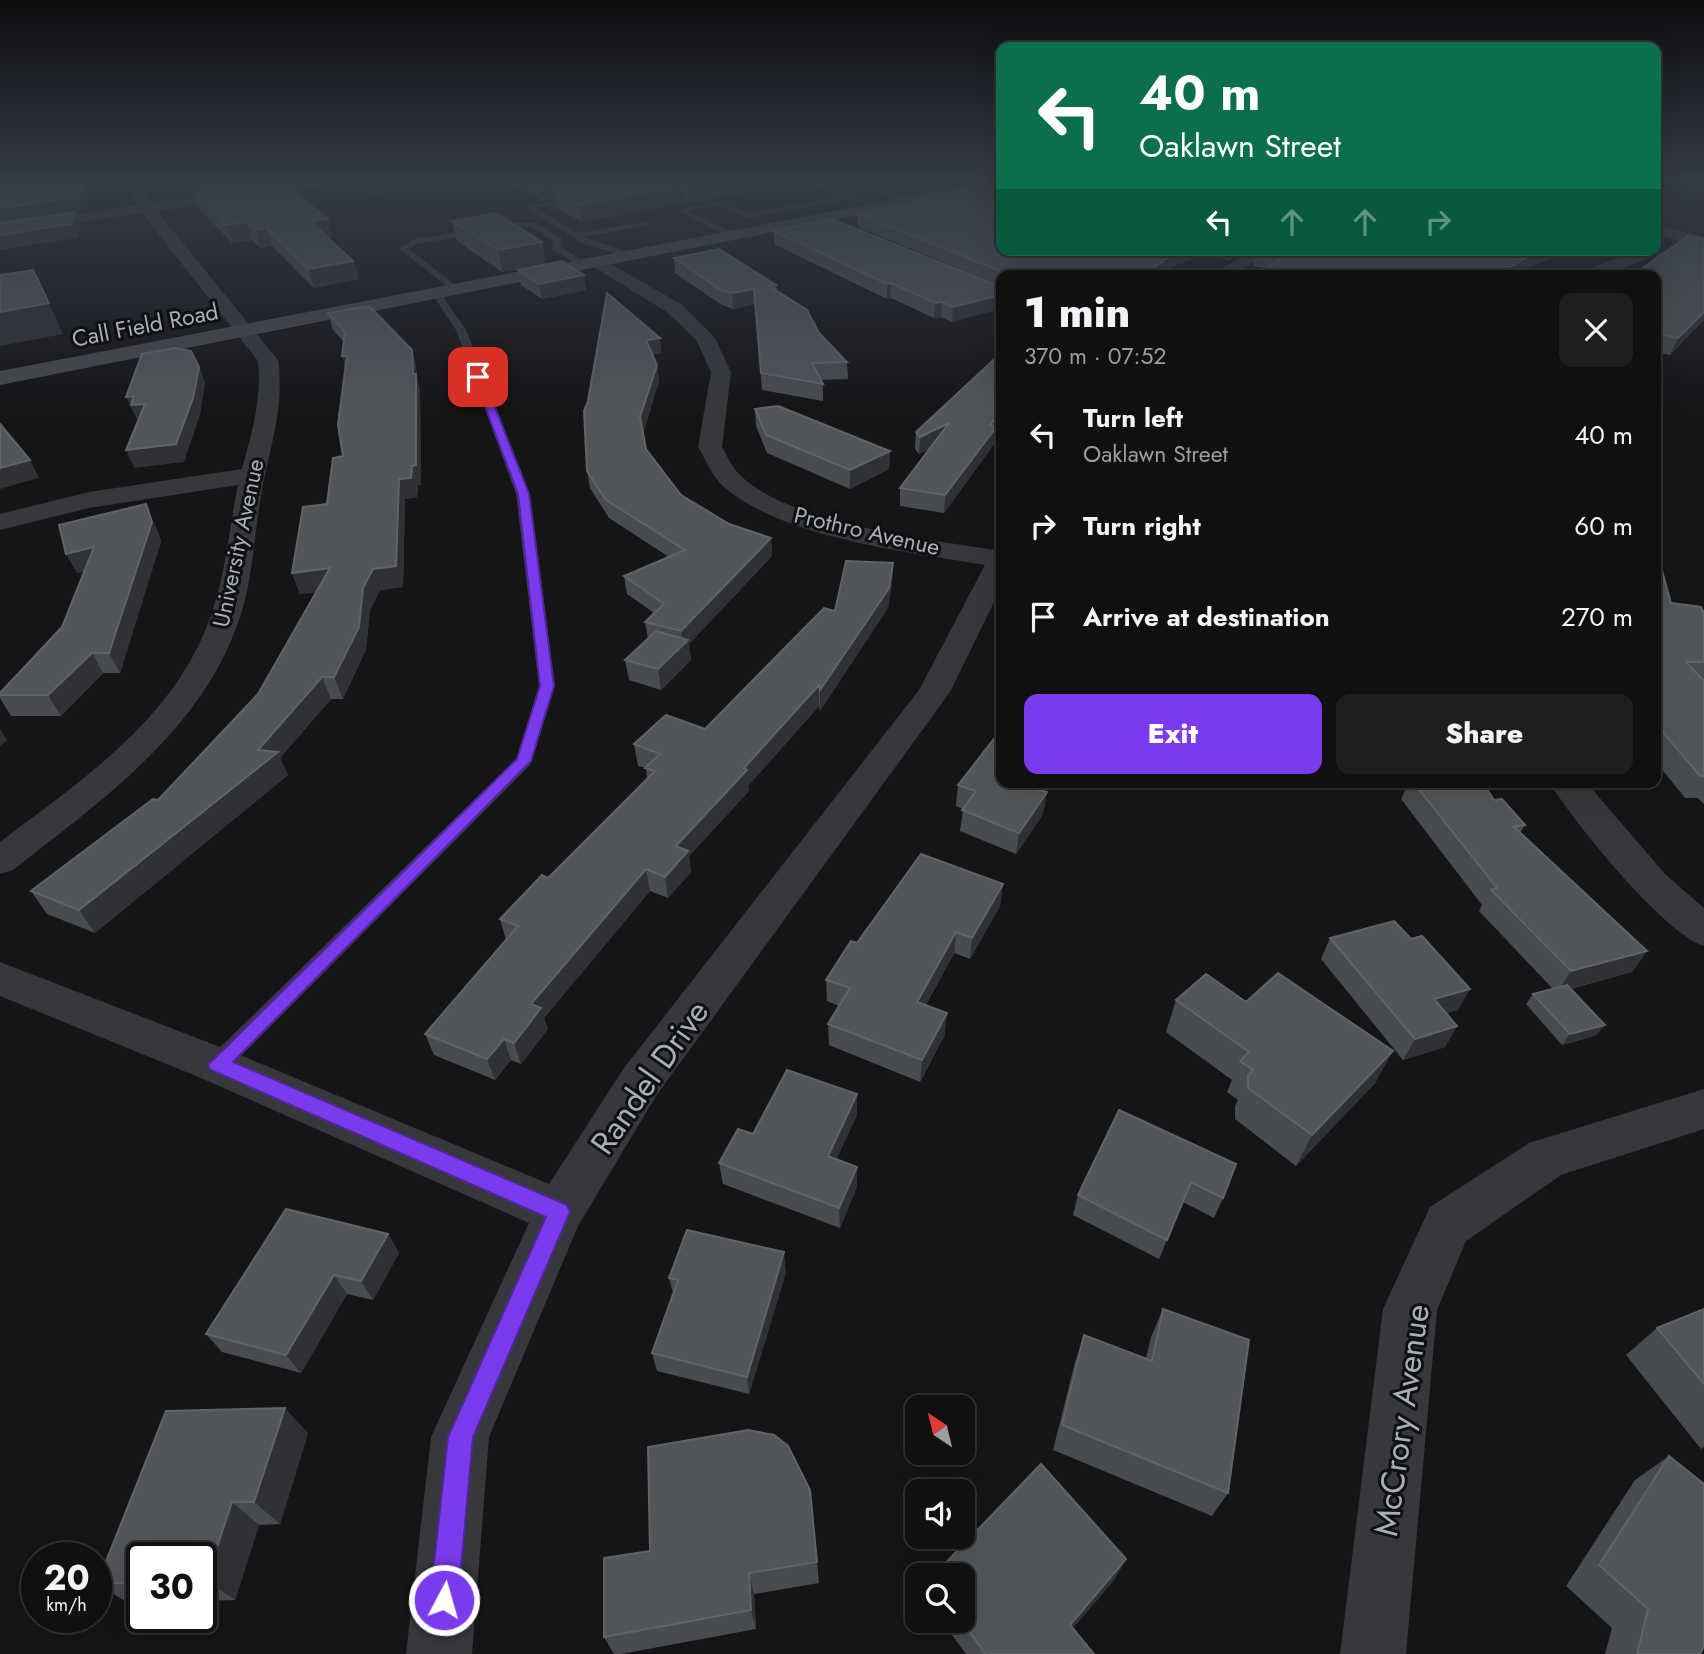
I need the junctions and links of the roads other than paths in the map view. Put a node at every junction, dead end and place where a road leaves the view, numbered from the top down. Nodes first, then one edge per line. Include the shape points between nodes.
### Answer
1 (185, 256) edge
2 (412, 256) edge
3 (576, 256) edge
4 (636, 256) edge
5 (1254, 256) edge
6 (1638, 256) edge
7 (632, 257) joint
8 (593, 264) junction
9 (1229, 270) edge
10 (1603, 270) edge
11 (456, 290) junction
12 (437, 294) junction
13 (246, 330) junction
14 (0, 378) edge
15 (252, 475) junction
16 (0, 522) edge
17 (996, 559) edge
18 (996, 570) edge
19 (1571, 788) edge
20 (0, 861) edge
21 (1704, 931) edge
22 (0, 978) edge
23 (218, 1065) junction
24 (1704, 1109) edge
25 (559, 1212) junction
26 (439, 1654) edge
27 (1373, 1654) edge

1 - 13 street, University Avenue
2 - 11 lane
3 - 8 lane
4 - 7 main road, Call Field Road
5 - 9 street
6 - 10 street
7 - 8 main road, Call Field Road
8 - 11 main road, Call Field Road
8 - 17 street, Prothro Avenue via 674,308 705,338 721,372 710,447 731,481 785,513 873,537
11 - 12 main road, Call Field Road
12 - 13 main road, Call Field Road
12 - 23 lane via 461,330 523,494 547,686 524,761
13 - 14 main road, Call Field Road
13 - 15 street, University Avenue via 268,360 271,391
15 - 16 street via 89,500
15 - 20 street, University Avenue via 226,615 191,688 120,766
18 - 25 street, Randel Drive via 934,692 640,1082
19 - 21 street via 1651,884
22 - 23 street
23 - 25 street
24 - 27 street, McCrory Avenue via 1546,1158 1448,1224 1410,1309
25 - 26 street, Randel Drive via 460,1437

